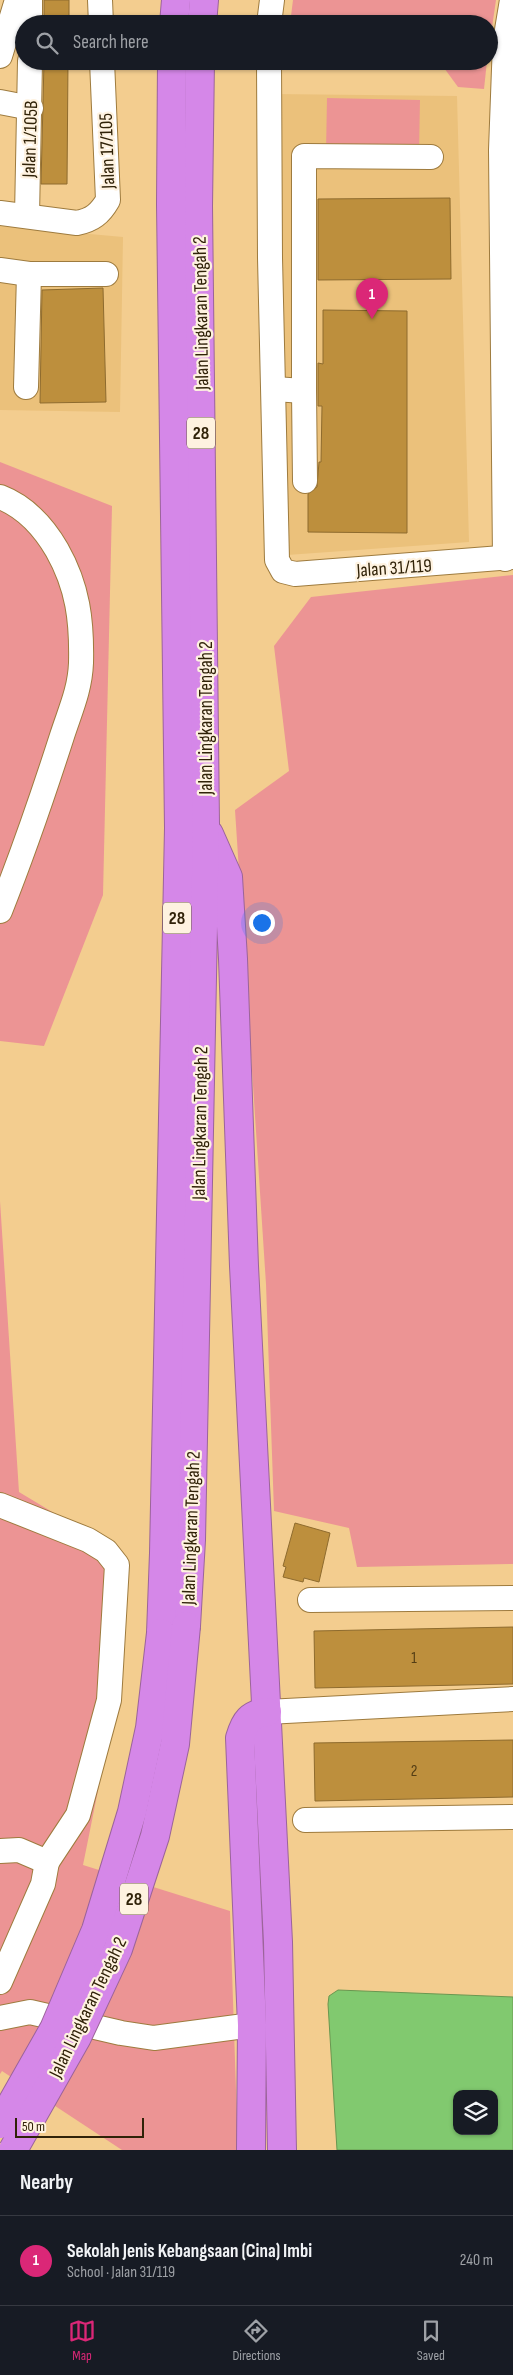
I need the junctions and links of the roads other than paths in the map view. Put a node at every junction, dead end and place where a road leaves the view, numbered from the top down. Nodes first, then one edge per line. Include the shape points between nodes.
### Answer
1 (17, 0) edge
2 (30, 0) edge
3 (100, 0) edge
4 (176, 0) edge
5 (204, 0) edge
6 (272, 0) edge
7 (511, 10) edge
8 (30, 15) edge
9 (101, 15) edge
10 (175, 15) edge
11 (203, 15) edge
12 (270, 15) edge
13 (0, 56) edge
14 (30, 70) edge
15 (102, 70) edge
16 (172, 70) edge
17 (200, 70) edge
18 (269, 70) edge
19 (0, 102) edge
20 (31, 108) junction
21 (269, 156) junction
22 (304, 156) junction
23 (431, 157) dead end
24 (0, 212) edge
25 (27, 216) junction
26 (507, 236) edge
27 (0, 270) edge
28 (29, 274) junction
29 (106, 274) dead end
30 (508, 284) edge
31 (26, 387) dead end
32 (274, 389) junction
33 (304, 391) junction
34 (508, 405) edge
35 (305, 481) dead end
36 (0, 497) edge
37 (509, 558) edge
38 (205, 824) junction
39 (0, 911) edge
40 (0, 1505) edge
41 (513, 1598) edge
42 (310, 1600) dead end
43 (173, 1629) junction
44 (513, 1699) edge
45 (267, 1712) junction
46 (513, 1817) edge
47 (305, 1820) dead end
48 (0, 1851) edge
49 (47, 1862) junction
50 (0, 1982) edge
51 (0, 2018) edge
52 (252, 2026) junction
53 (0, 2124) edge
54 (12, 2150) edge
55 (251, 2150) edge
56 (282, 2150) edge

1 - 13 street
2 - 8 street
3 - 9 street
4 - 10 highway
5 - 11 highway
6 - 12 street
7 - 26 street, Jalan 31/119 via 505,42 501,150
14 - 20 street, Jalan 1/105B
15 - 25 street, Jalan 17/105 via 108,200 102,211 89,221 77,223
16 - 43 highway, Jalan Lingkaran Tengah 2 / 28 via 179,828 165,1543
17 - 38 highway, Jalan Lingkaran Tengah 2 / 28 via 198,206
18 - 21 street
19 - 20 street
20 - 25 street, Jalan 1/105B
21 - 22 street
21 - 32 street
22 - 23 street
22 - 33 street
24 - 25 street
26 - 30 street, Jalan 31/119
27 - 28 street
28 - 29 street
28 - 31 street
30 - 34 street, Jalan 31/119
32 - 33 street
32 - 37 street, Jalan 31/119 via 277,560 283,571 295,574
33 - 35 street
34 - 37 street, Jalan 31/119
36 - 39 street via 15,503 30,515 48,535 66,565 77,596 81,664 74,705
38 - 43 highway, Jalan Lingkaran Tengah 2 / 28 via 191,1540
38 - 45 highway via 228,877 230,904
40 - 49 street via 88,1540 106,1551 117,1565 109,1700 78,1816
41 - 42 street
43 - 53 highway, Jalan Lingkaran Tengah 2 / 28, bridge via 132,1812 96,1930 54,2029
43 - 54 highway, Jalan Lingkaran Tengah 2 / 28, bridge via 175,1744 152,1845 114,1958 77,2037
44 - 45 street
45 - 52 highway via 253,1714 244,1724 240,1738
45 - 56 highway via 278,1942
46 - 47 street
48 - 49 street via 19,1850
49 - 50 street via 43,1884
51 - 52 street via 30,2012 154,2038
52 - 55 highway

